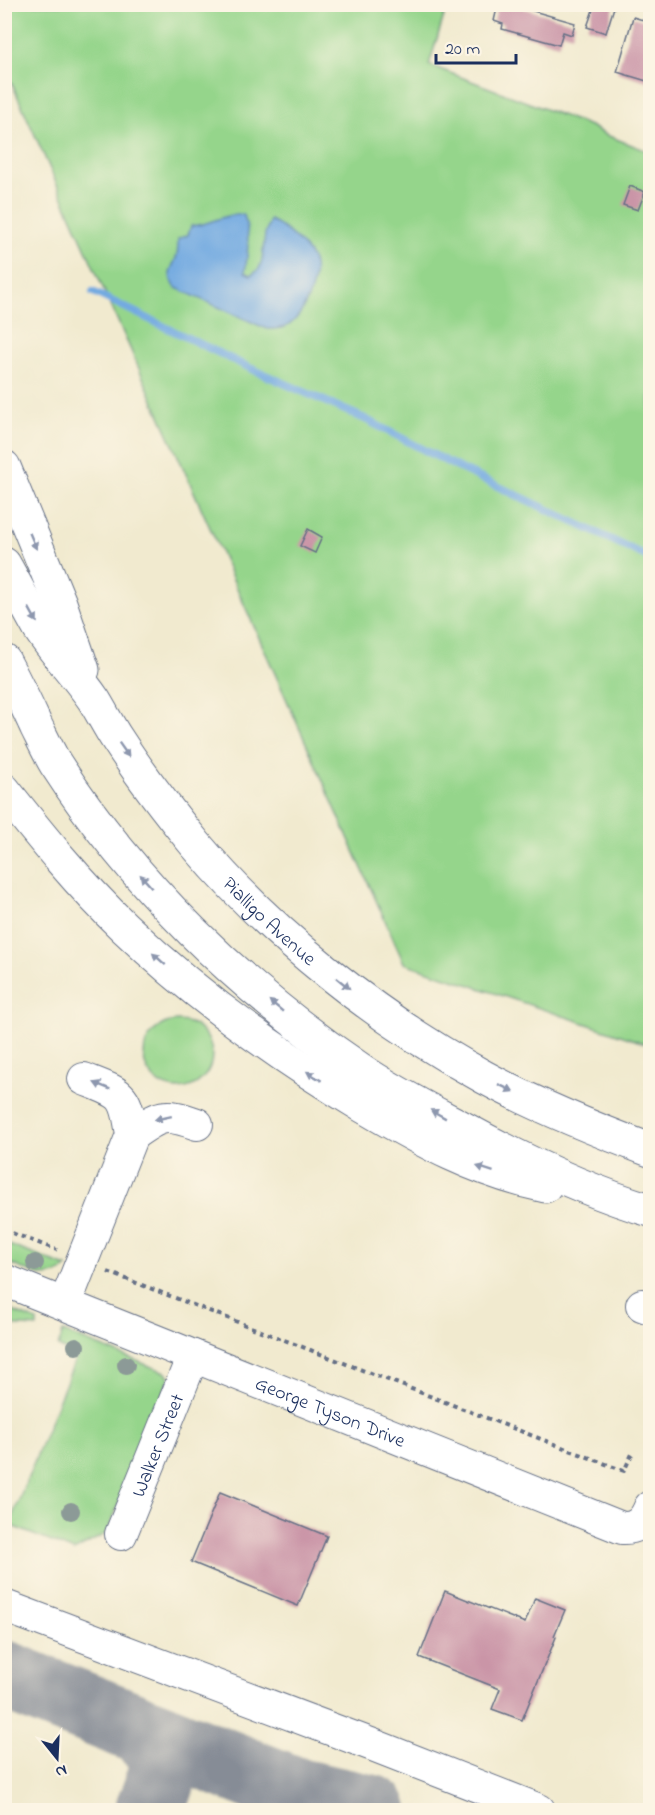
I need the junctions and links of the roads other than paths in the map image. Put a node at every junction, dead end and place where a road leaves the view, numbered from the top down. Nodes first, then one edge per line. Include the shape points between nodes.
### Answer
1 (4, 467) edge
2 (4, 564) edge
3 (4, 661) edge
4 (94, 700) junction
5 (4, 703) edge
6 (53, 760) junction
7 (4, 790) edge
8 (84, 1079) dead end
9 (197, 1124) dead end
10 (132, 1135) junction
11 (651, 1150) edge
12 (637, 1206) edge
13 (4, 1280) edge
14 (65, 1304) junction
15 (193, 1356) junction
16 (651, 1507) edge
17 (121, 1534) dead end
18 (4, 1606) edge
19 (539, 1810) edge

1 -> 4 main road via 60,603
2 -> 4 main road, Pialligo Avenue via 40,629
3 - 6 main road
4 -> 11 main road, Pialligo Avenue via 155,794 197,846 294,944 348,988 442,1053 486,1078 609,1135
5 - 6 main road
12 -> 6 main road via 559,1175 478,1136 362,1071 309,1033 231,968 175,914 121,853
12 -> 7 main road via 534,1183 465,1161 424,1142 305,1070 197,992 124,927 48,845
10 -> 8 lane via 121,1096
9 -> 10 lane via 167,1116 153,1120
10 - 14 lane
13 - 14 lane, George Tyson Drive
14 - 15 lane, George Tyson Drive
15 - 16 lane, George Tyson Drive via 622,1528 642,1522
15 - 17 lane, Walker Street
18 - 19 lane

